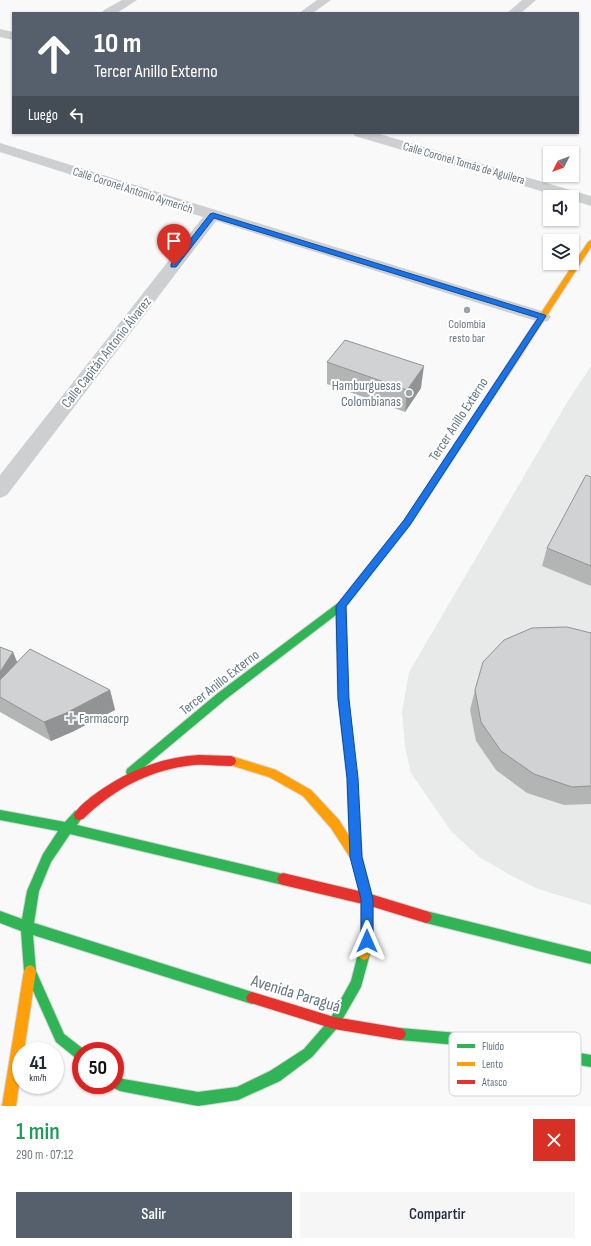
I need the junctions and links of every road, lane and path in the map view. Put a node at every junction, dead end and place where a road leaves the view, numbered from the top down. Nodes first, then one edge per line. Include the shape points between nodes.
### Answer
1 (131, 0) edge
2 (325, 0) edge
3 (530, 0) edge
4 (110, 12) edge
5 (307, 12) edge
6 (514, 12) edge
7 (0, 33) edge
8 (12, 36) edge
9 (365, 134) edge
10 (0, 147) edge
11 (591, 201) edge
12 (213, 215) junction
13 (591, 242) edge
14 (542, 316) junction
15 (0, 490) edge
16 (341, 606) junction
17 (116, 785) junction
18 (0, 815) edge
19 (67, 828) junction
20 (356, 857) junction
21 (367, 899) junction
22 (0, 917) edge
23 (27, 927) junction
24 (591, 958) edge
25 (30, 971) junction
26 (334, 1023) junction
27 (449, 1038) edge
28 (72, 1048) edge
29 (581, 1059) edge
30 (591, 1061) edge
31 (124, 1086) edge
32 (195, 1103) edge
33 (9, 1106) edge

1 - 4 street
2 - 5 street
3 - 6 street
7 - 8 street
9 - 11 street, Calle Coronel Tomás de Aguilera
10 - 12 street, Calle Coronel Antonio Aymerich
12 - 14 street, Calle Coronel Antonio Aymerich
12 - 15 street, Calle Capitán Antonio Álvarez
13 - 14 main road, Tercer Anillo Externo
14 - 16 main road, Tercer Anillo Externo via 407,523
16 - 17 main road, Tercer Anillo Externo via 222,696
16 - 20 main road via 344,699
17 - 19 main road via 90,804
17 - 20 main road via 154,768 194,760 234,761 272,773 306,793 335,824
18 - 19 main road
19 - 21 main road
19 - 23 main road via 47,858 33,891
20 - 21 main road
21 - 24 main road via 400,910
21 - 26 main road via 367,941 357,983
22 - 23 main road, Avenida Paraguá
23 - 25 main road
23 - 26 main road, Avenida Paraguá
25 - 28 main road via 60,1038
25 - 33 main road
26 - 27 main road, Avenida Paraguá via 391,1033
26 - 32 main road via 308,1053 275,1076 238,1092
29 - 30 main road, Avenida Paraguá
31 - 32 main road

